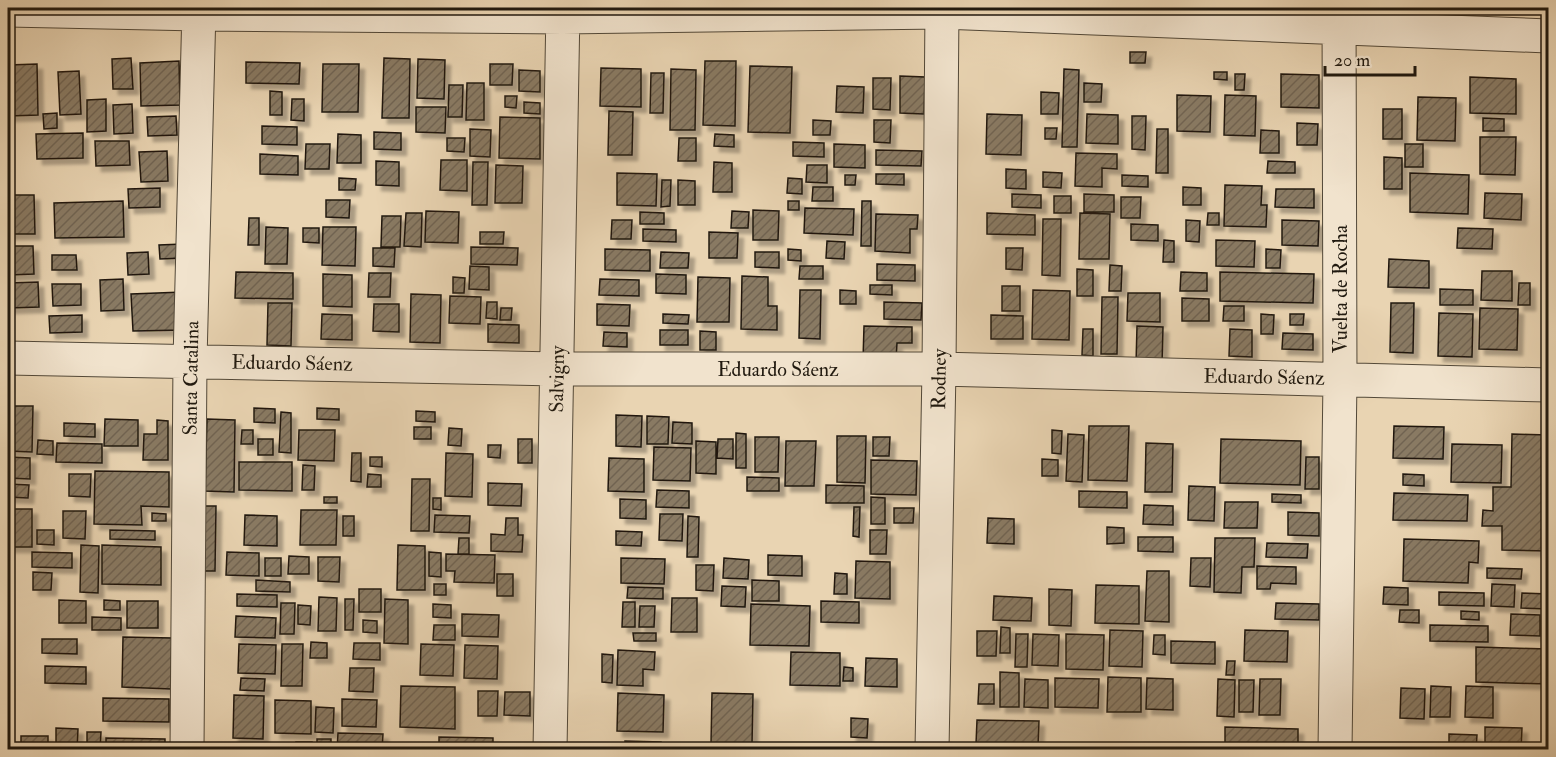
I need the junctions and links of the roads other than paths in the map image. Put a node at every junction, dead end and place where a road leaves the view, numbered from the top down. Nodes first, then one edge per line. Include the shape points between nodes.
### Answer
1 (8, 10) edge
2 (942, 10) edge
3 (199, 11) edge
4 (563, 12) edge
5 (1339, 17) edge
6 (1548, 36) edge
7 (8, 358) edge
8 (190, 360) junction
9 (557, 369) junction
10 (939, 369) junction
11 (1340, 379) junction
12 (1548, 385) edge
13 (187, 750) edge
14 (550, 750) edge
15 (932, 750) edge
16 (1335, 750) edge

1 - 3 street
2 - 4 street
2 - 5 street
2 - 10 street, Rodney
3 - 4 street
3 - 8 street, Santa Catalina
4 - 9 street, Salvigny
5 - 6 street
5 - 11 street, Vuelta de Rocha
7 - 8 street, Eduardo Sáenz
8 - 9 street, Eduardo Sáenz
8 - 13 street, Santa Catalina
9 - 10 street, Eduardo Sáenz
9 - 14 street, Salvigny
10 - 11 street, Eduardo Sáenz
10 - 15 street, Rodney
11 - 12 street, Eduardo Sáenz
11 - 16 street, Vuelta de Rocha

